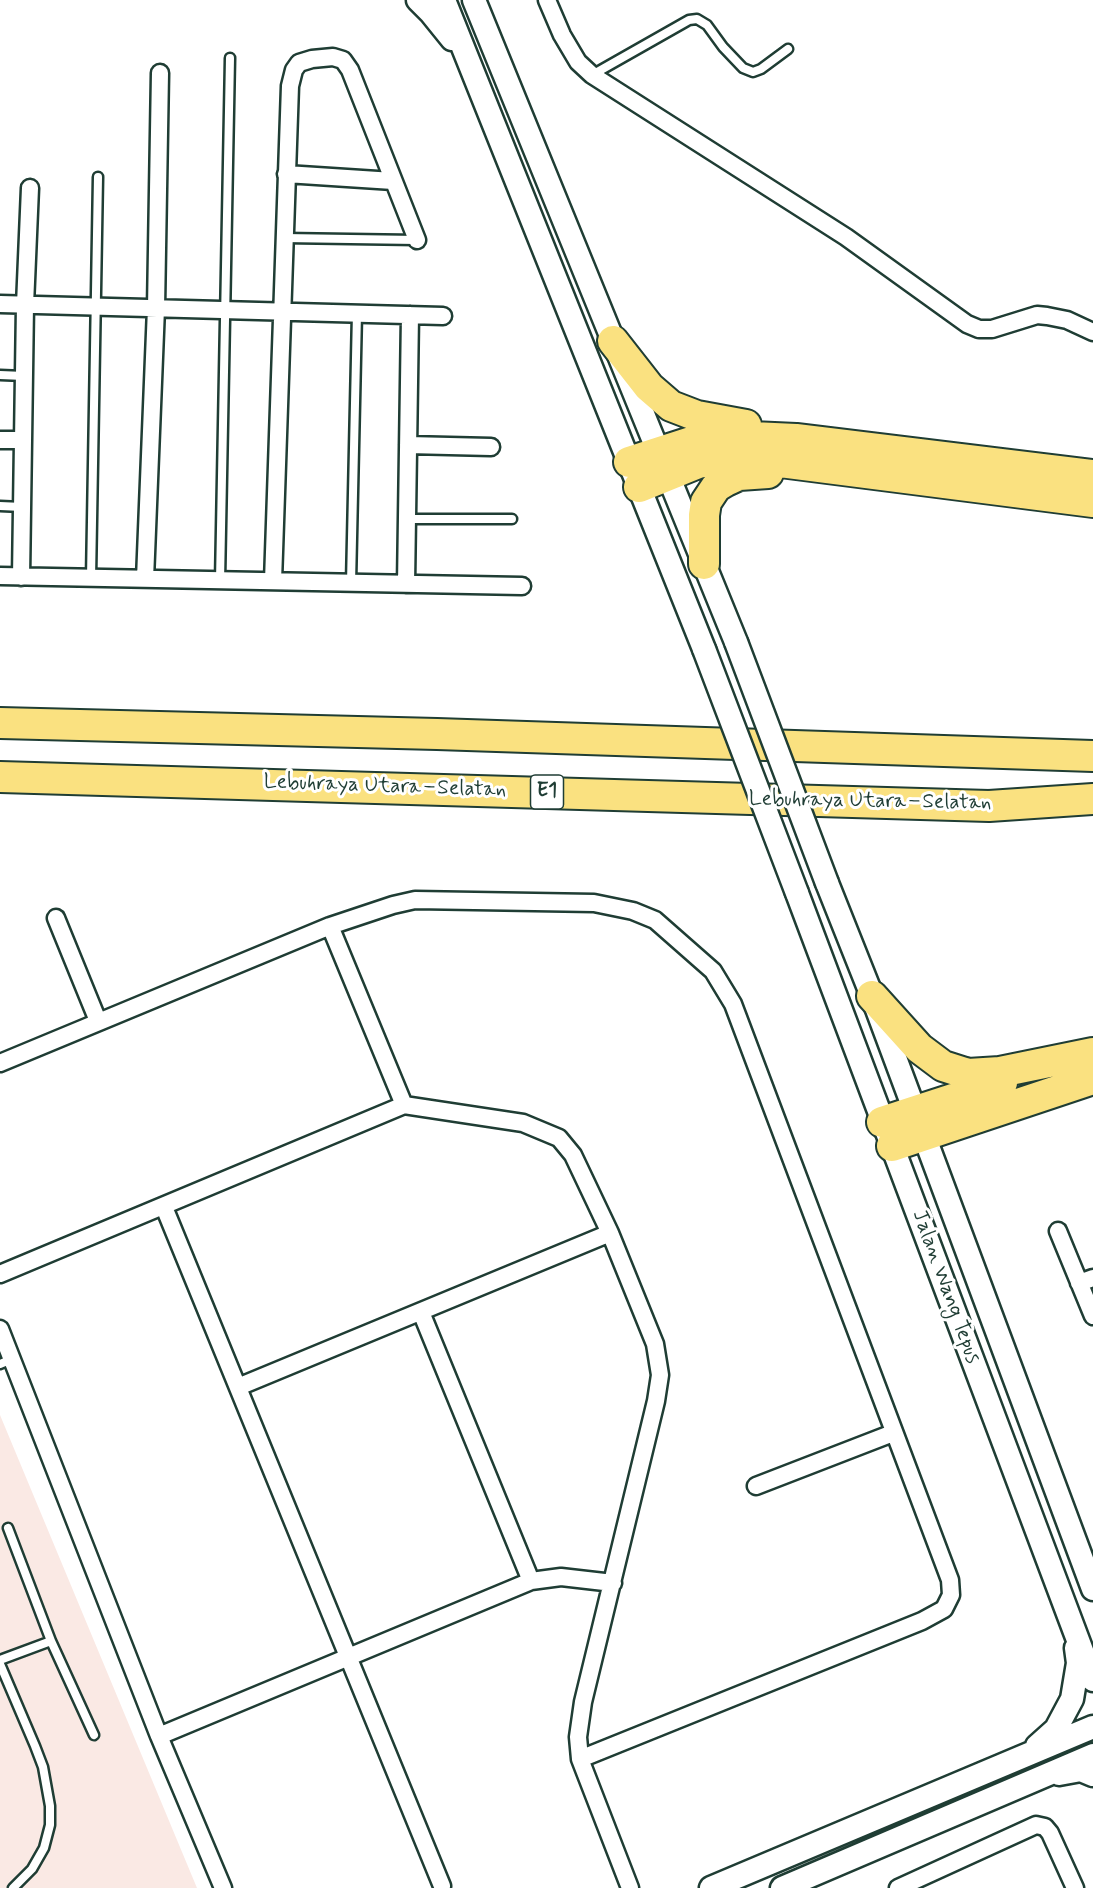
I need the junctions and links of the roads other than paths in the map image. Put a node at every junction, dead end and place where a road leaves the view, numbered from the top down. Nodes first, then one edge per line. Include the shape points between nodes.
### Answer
1 (418, 0) edge
2 (472, 0) edge
3 (548, 0) edge
4 (446, 4) edge
5 (788, 49) dead end
6 (230, 58) dead end
7 (468, 59) junction
8 (160, 73) dead end
9 (592, 75) junction
10 (286, 174) junction
11 (99, 177) dead end
12 (393, 180) junction
13 (30, 188) dead end
14 (284, 238) junction
15 (417, 240) joint
16 (0, 304) edge
17 (25, 305) junction
18 (96, 307) junction
19 (156, 308) junction
20 (226, 310) junction
21 (282, 312) junction
22 (357, 314) junction
23 (410, 315) junction
24 (443, 316) dead end
25 (1093, 332) edge
26 (613, 341) junction
27 (0, 375) edge
28 (24, 376) junction
29 (0, 440) edge
30 (23, 440) junction
31 (408, 445) junction
32 (491, 447) dead end
33 (663, 463) junction
34 (942, 470) junction
35 (634, 474) junction
36 (1093, 475) edge
37 (1093, 502) edge
38 (0, 506) edge
39 (22, 507) junction
40 (407, 519) junction
41 (512, 519) dead end
42 (704, 564) junction
43 (0, 576) edge
44 (21, 577) junction
45 (91, 578) junction
46 (145, 579) junction
47 (220, 580) junction
48 (273, 581) junction
49 (351, 583) junction
50 (406, 584) junction
51 (522, 586) dead end
52 (0, 723) edge
53 (1093, 754) edge
54 (0, 777) edge
55 (1093, 798) edge
56 (989, 806) junction
57 (1093, 814) edge
58 (56, 918) dead end
59 (330, 926) junction
60 (872, 996) junction
61 (98, 1021) junction
62 (1093, 1053) edge
63 (0, 1063) edge
64 (1093, 1079) edge
65 (404, 1105) junction
66 (919, 1122) junction
67 (887, 1134) junction
68 (164, 1207) junction
69 (1058, 1231) dead end
70 (610, 1233) junction
71 (0, 1274) edge
72 (1086, 1280) edge
73 (421, 1312) junction
74 (1093, 1316) edge
75 (0, 1329) edge
76 (6, 1361) edge
77 (238, 1387) junction
78 (893, 1433) junction
79 (756, 1486) dead end
80 (8, 1528) dead end
81 (531, 1581) junction
82 (612, 1583) junction
83 (1093, 1589) edge
84 (1072, 1628) junction
85 (51, 1641) junction
86 (349, 1658) junction
87 (0, 1662) edge
88 (1093, 1680) edge
89 (1093, 1727) edge
90 (94, 1735) dead end
91 (159, 1736) junction
92 (1030, 1754) junction
93 (1093, 1755) edge
94 (580, 1759) junction
95 (1093, 1775) edge
96 (1040, 1778) junction
97 (442, 1886) dead end
98 (13, 1888) edge
99 (223, 1888) edge
100 (630, 1888) edge
101 (711, 1888) edge
102 (782, 1888) edge
103 (898, 1888) edge
104 (1075, 1888) edge

1 - 7 main road
2 - 4 street
2 - 26 main road, Jalan Wang Tepus
3 - 9 street via 562,35 578,62
4 - 7 main road, Jalan Wang Tepus
5 - 9 lane via 753,72 729,54 706,25 697,19 689,20
6 - 20 lane
7 - 35 main road, Jalan Wang Tepus
8 - 19 street
9 - 25 street via 846,237 967,324 992,329 1037,315 1066,320
10 - 12 street
10 - 12 street via 294,70 299,63 333,57 343,60 350,70
10 - 14 street
11 - 18 lane
12 - 15 street
13 - 17 street
14 - 15 lane
14 - 21 street
16 - 17 street
17 - 18 street
17 - 28 street
18 - 19 street
18 - 45 lane
19 - 20 street
19 - 46 street
20 - 21 street
20 - 47 lane
21 - 22 street
21 - 48 street
22 - 23 street
22 - 49 lane
23 - 24 street
23 - 31 street
26 - 33 main road, Jalan Wang Tepus
26 - 34 highway via 649,387 671,406 697,416
27 - 28 lane
28 - 30 street
29 - 30 street
30 - 39 street
31 - 32 street
31 - 40 street
33 - 34 highway via 691,442 752,437 796,439
33 - 35 highway
33 - 42 main road, Jalan Wang Tepus
34 - 36 highway
34 - 37 highway
34 - 42 highway via 739,475 716,487 706,502
35 - 67 main road, Jalan Wang Tepus, bridge via 798,893
38 - 39 lane
39 - 44 street
40 - 41 lane
40 - 50 street
42 - 60 main road, Jalan Wang Tepus, bridge
43 - 44 street
44 - 45 street
45 - 46 street
46 - 47 street
47 - 48 street
48 - 49 street
49 - 50 street
50 - 51 street
52 - 53 highway
54 - 56 highway, Lebuhraya Utara–Selatan / E1
55 - 56 highway, Lebuhraya Utara–Selatan / E1
56 - 57 highway
58 - 61 street
59 - 61 street
59 - 65 street
59 - 78 street via 415,900 594,903 655,920 713,971 733,1004
60 - 62 highway via 919,1048 943,1065 968,1074 1000,1072
60 - 66 main road, Jalan Wang Tepus
61 - 63 street
62 - 66 highway
64 - 66 highway
65 - 68 street
65 - 70 street via 523,1123 560,1138 573,1155
66 - 67 highway
66 - 83 main road, Jalan Wang Tepus
67 - 84 main road, Jalan Wang Tepus
68 - 71 street
68 - 77 street
69 - 72 street
70 - 73 street
70 - 82 street via 656,1344 660,1375
72 - 74 street
73 - 77 street
73 - 81 street
75 - 76 street
76 - 91 street
77 - 86 street
78 - 79 street
78 - 94 street via 950,1580 951,1595 944,1609
80 - 85 lane
81 - 82 street via 561,1577
81 - 86 street
82 - 94 street via 583,1702 578,1737
84 - 88 main road, Jalan Wang Tepus
84 - 92 main road via 1078,1663 1072,1699 1056,1730
85 - 87 lane
85 - 90 lane
86 - 91 street
86 - 97 street
87 - 98 lane via 43,1767 50,1806 44,1848 32,1869
89 - 92 main road
91 - 99 street
92 - 101 main road
93 - 96 main road
94 - 100 street
95 - 96 main road via 1081,1770
96 - 102 main road
103 - 104 street via 1036,1825 1050,1833

